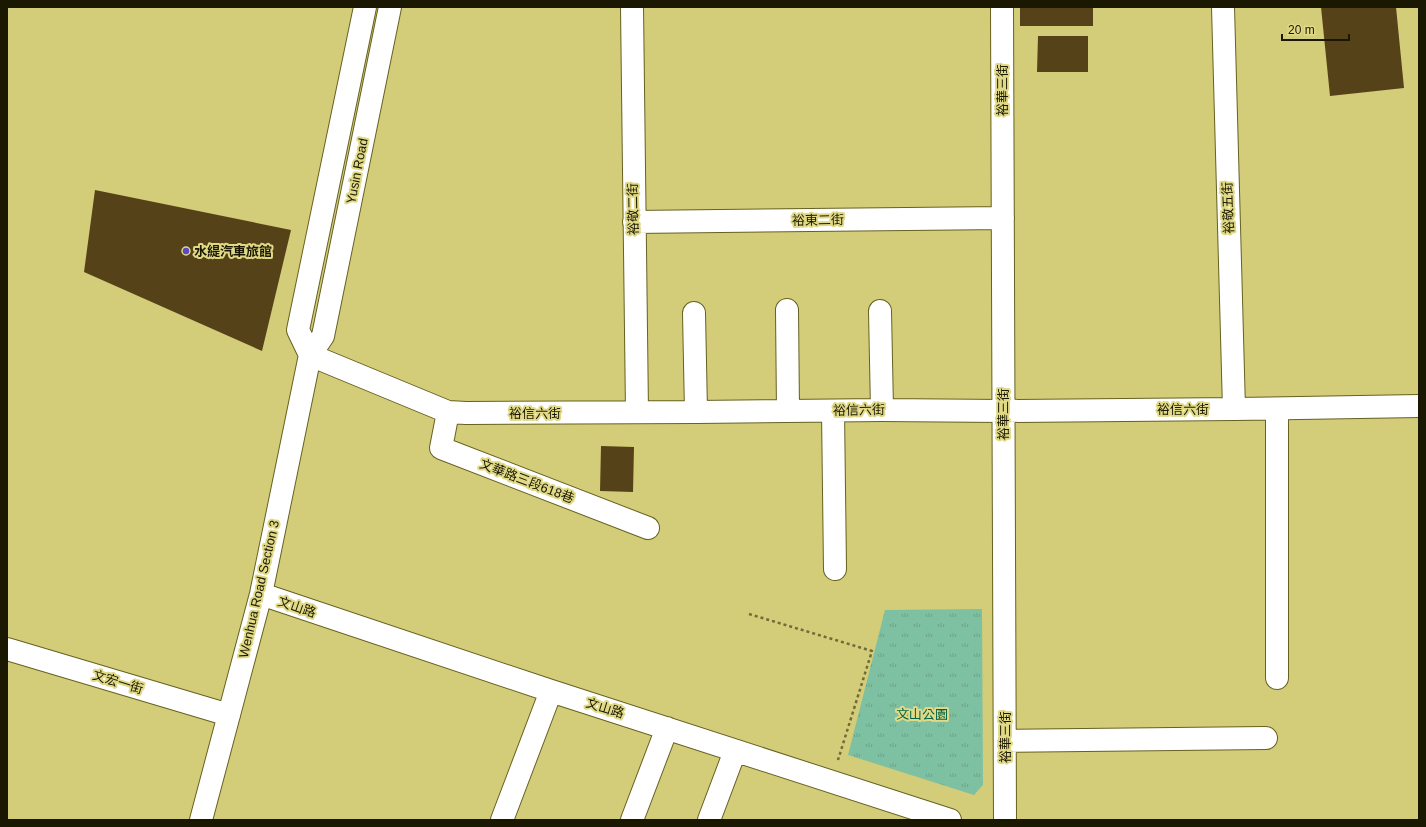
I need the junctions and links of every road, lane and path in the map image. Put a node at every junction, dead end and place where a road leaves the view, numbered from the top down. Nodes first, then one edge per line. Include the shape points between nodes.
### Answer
1 (365, 7) edge
2 (390, 7) edge
3 (632, 7) edge
4 (989, 7) edge
5 (1002, 7) edge
6 (1223, 7) edge
7 (1003, 218) junction
8 (634, 222) junction
9 (787, 310) dead end
10 (880, 311) dead end
11 (694, 313) dead end
12 (310, 355) junction
13 (1419, 406) edge
14 (1234, 409) junction
15 (1277, 409) junction
16 (833, 410) junction
17 (882, 410) junction
18 (1003, 410) junction
19 (788, 411) junction
20 (448, 412) junction
21 (637, 412) junction
22 (696, 412) junction
23 (648, 528) dead end
24 (835, 569) dead end
25 (261, 594) junction
26 (750, 614) dead end
27 (7, 649) edge
28 (1277, 678) dead end
29 (551, 692) junction
30 (229, 715) junction
31 (667, 728) junction
32 (1266, 738) dead end
33 (1005, 741) junction
34 (735, 751) junction
35 (832, 781) junction
36 (201, 820) edge
37 (502, 820) edge
38 (632, 820) edge
39 (709, 820) edge
40 (950, 820) edge
41 (1005, 820) edge

1 - 12 street, Yusin Road via 298,330
2 - 12 street via 323,336
3 - 8 street, 裕敬二街
4 - 5 street
5 - 7 street, 裕華三街
6 - 14 street, 裕敬五街
7 - 8 street, 裕東二街
7 - 18 street, 裕華三街
8 - 21 street, 裕敬二街
9 - 19 street
10 - 17 street
11 - 22 street
12 - 20 street, 裕信六街
12 - 25 street, Wenhua Road Section 3
13 - 15 street, 裕信六街
14 - 15 street, 裕信六街
14 - 18 street, 裕信六街
15 - 28 street
16 - 17 street, 裕信六街
16 - 19 street, 裕信六街
16 - 24 street
17 - 18 street, 裕信六街
18 - 33 street, 裕華三街
19 - 22 street, 裕信六街
20 - 21 street, 裕信六街
20 - 23 street, 文華路三段618巷 via 441,448
21 - 22 street, 裕信六街
25 - 29 street, 文山路
25 - 30 street, Wenhua Road Section 3
26 - 35 path via 872,651
27 - 30 street, 文宏一街
29 - 31 street, 文山路
29 - 37 street
30 - 36 street, Wenhua Road Section 3
31 - 34 street, 文山路
31 - 38 street
32 - 33 street
33 - 41 street, 裕華三街
34 - 35 street, 文山路
34 - 39 street
35 - 40 street, 文山路

